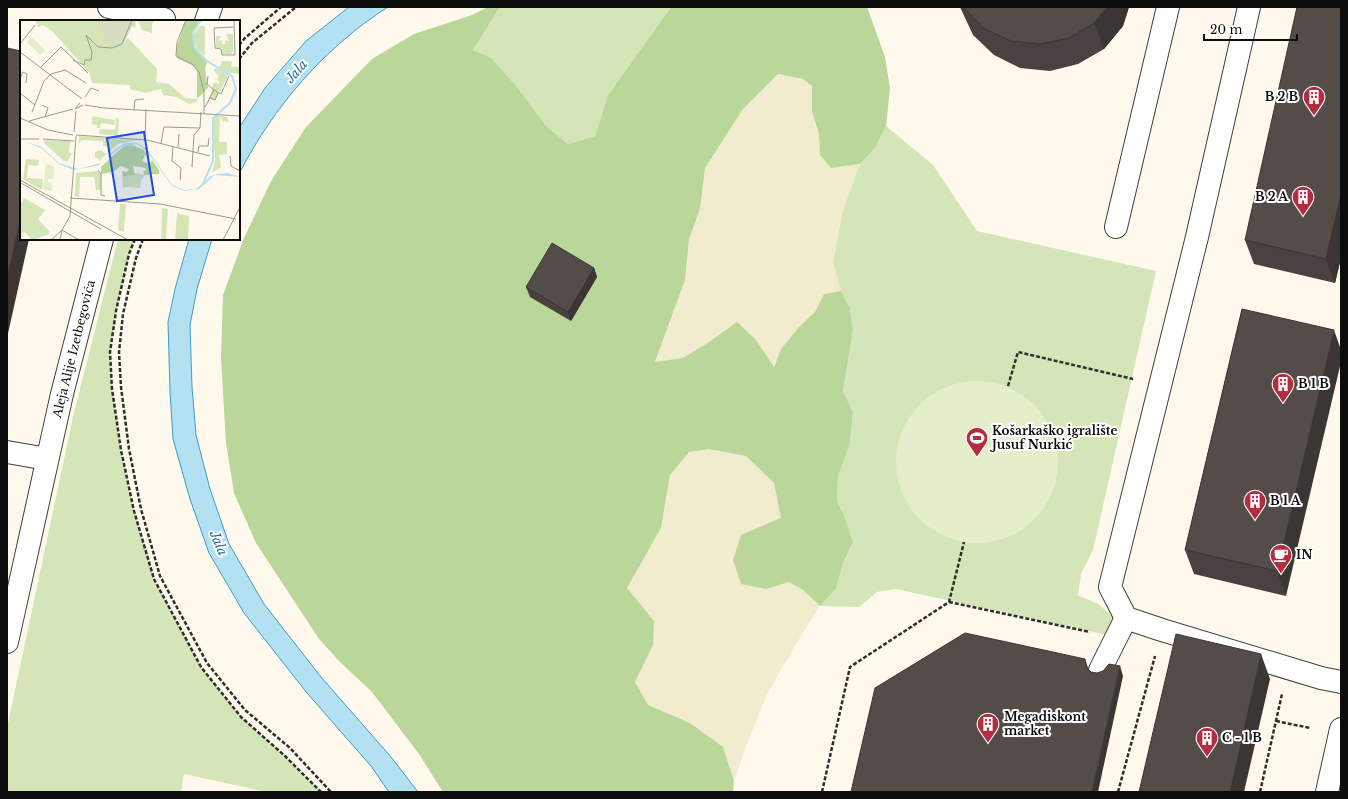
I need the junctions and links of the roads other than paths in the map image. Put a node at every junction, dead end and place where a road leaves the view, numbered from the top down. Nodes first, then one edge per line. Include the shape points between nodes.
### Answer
1 (109, 7) edge
2 (211, 7) edge
3 (1168, 7) edge
4 (1249, 7) edge
5 (164, 16) edge
6 (206, 20) edge
7 (1116, 227) dead end
8 (102, 240) edge
9 (7, 452) edge
10 (48, 459) junction
11 (1126, 618) junction
12 (7, 642) edge
13 (1100, 670) edge
14 (1341, 682) edge
15 (1341, 729) edge
16 (1337, 764) edge
17 (1327, 792) edge

1 - 5 street
2 - 6 street
3 - 7 street
4 - 11 street via 1197,237 1110,587
8 - 10 street, Aleja Alije Izetbegovića
9 - 10 street
10 - 12 street, Aleja Alije Izetbegovića
11 - 13 street
11 - 14 street via 1313,676
15 - 16 street
16 - 17 street

